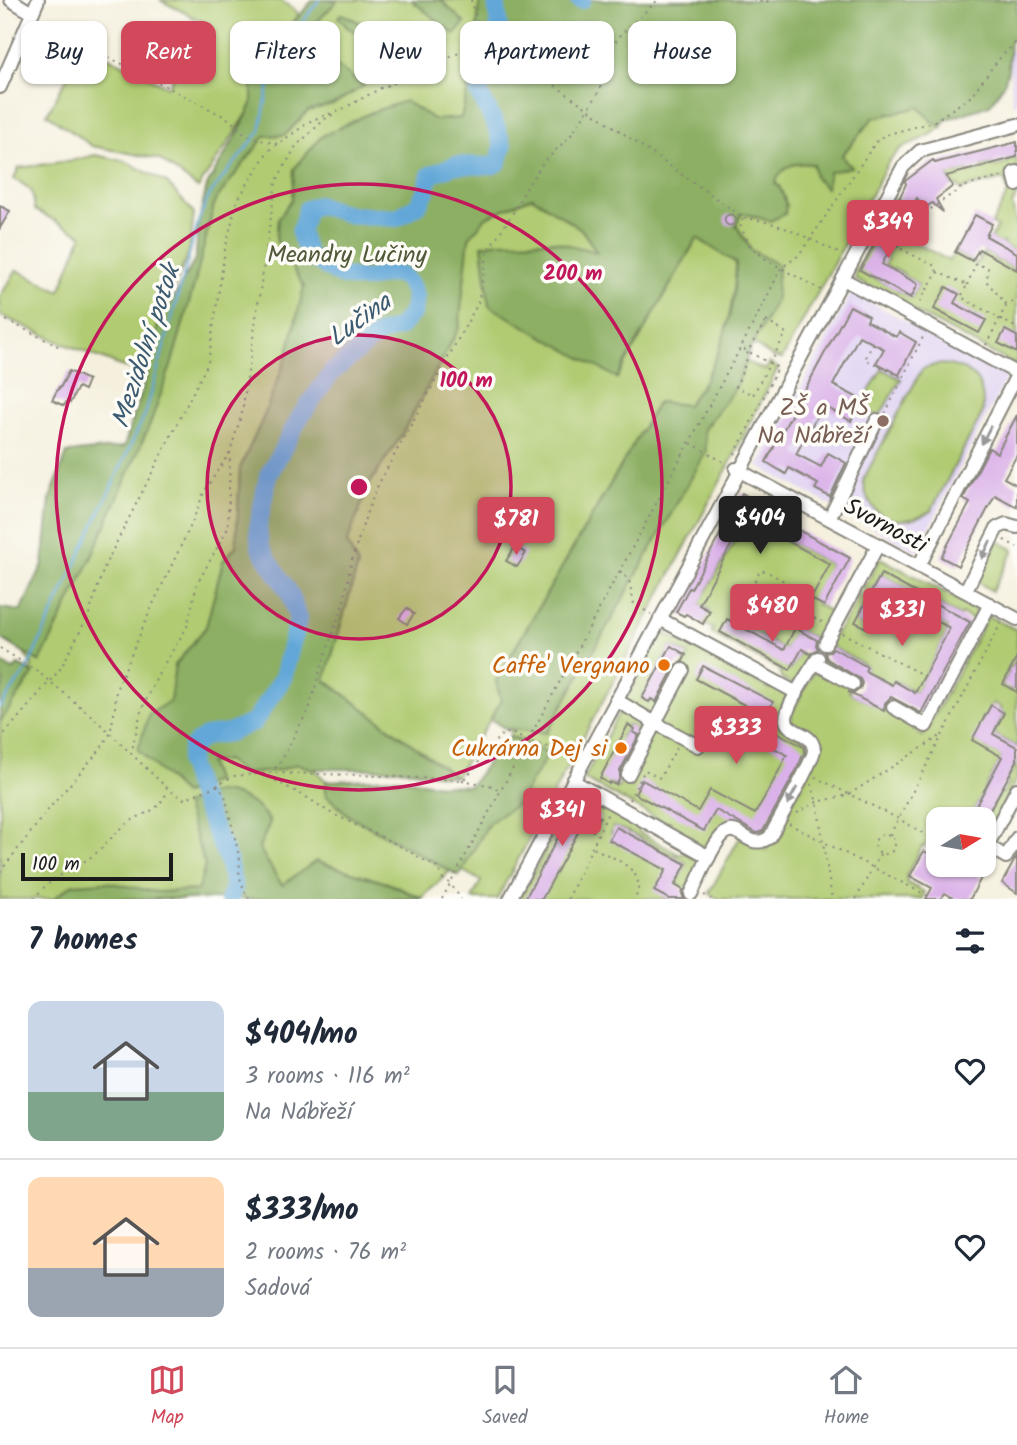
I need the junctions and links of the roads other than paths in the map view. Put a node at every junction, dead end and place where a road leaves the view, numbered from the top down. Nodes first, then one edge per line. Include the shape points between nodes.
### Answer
1 (11, 0) edge
2 (38, 0) edge
3 (31, 15) junction
4 (0, 87) edge
5 (1017, 125) edge
6 (889, 203) junction
7 (914, 216) road end
8 (843, 279) junction
9 (1017, 374) edge
10 (877, 420) road end
11 (738, 470) junction
12 (833, 511) dead end
13 (1017, 527) edge
14 (878, 545) junction
15 (919, 566) junction
16 (966, 590) junction
17 (990, 604) junction
18 (1012, 616) edge
19 (660, 619) junction
20 (825, 644) dead end
21 (683, 670) dead end
22 (853, 684) dead end
23 (797, 693) junction
24 (617, 700) junction
25 (893, 707) dead end
26 (655, 723) junction
27 (698, 746) dead end
28 (628, 775) dead end
29 (573, 781) junction
30 (1017, 789) edge
31 (996, 828) edge
32 (1017, 838) edge
33 (996, 853) edge
34 (709, 857) junction
35 (691, 894) dead end
36 (510, 899) edge

1 - 3 street
2 - 3 street
3 - 4 street
5 - 6 street via 920,151 903,167
6 - 7 street
6 - 8 street
8 - 9 street
8 - 11 street
9 -> 15 street
10 - 12 street
11 - 14 street, Svornosti
11 - 19 street
13 -> 16 street via 997,528
14 - 15 street, Svornosti
14 - 20 street
15 - 16 street, Svornosti
16 - 17 street, Svornosti
17 - 18 street, Svornosti
17 - 25 street via 926,726
19 - 23 street
19 - 24 street
21 - 26 street
22 - 23 street via 816,660
23 -> 34 street via 786,722 809,738 813,756 781,820 762,842 728,832
24 - 26 street
24 - 29 street
26 - 27 street
26 - 28 street
29 - 34 street
29 - 36 street
30 - 31 street
32 - 33 street via 1006,857
34 - 35 street

